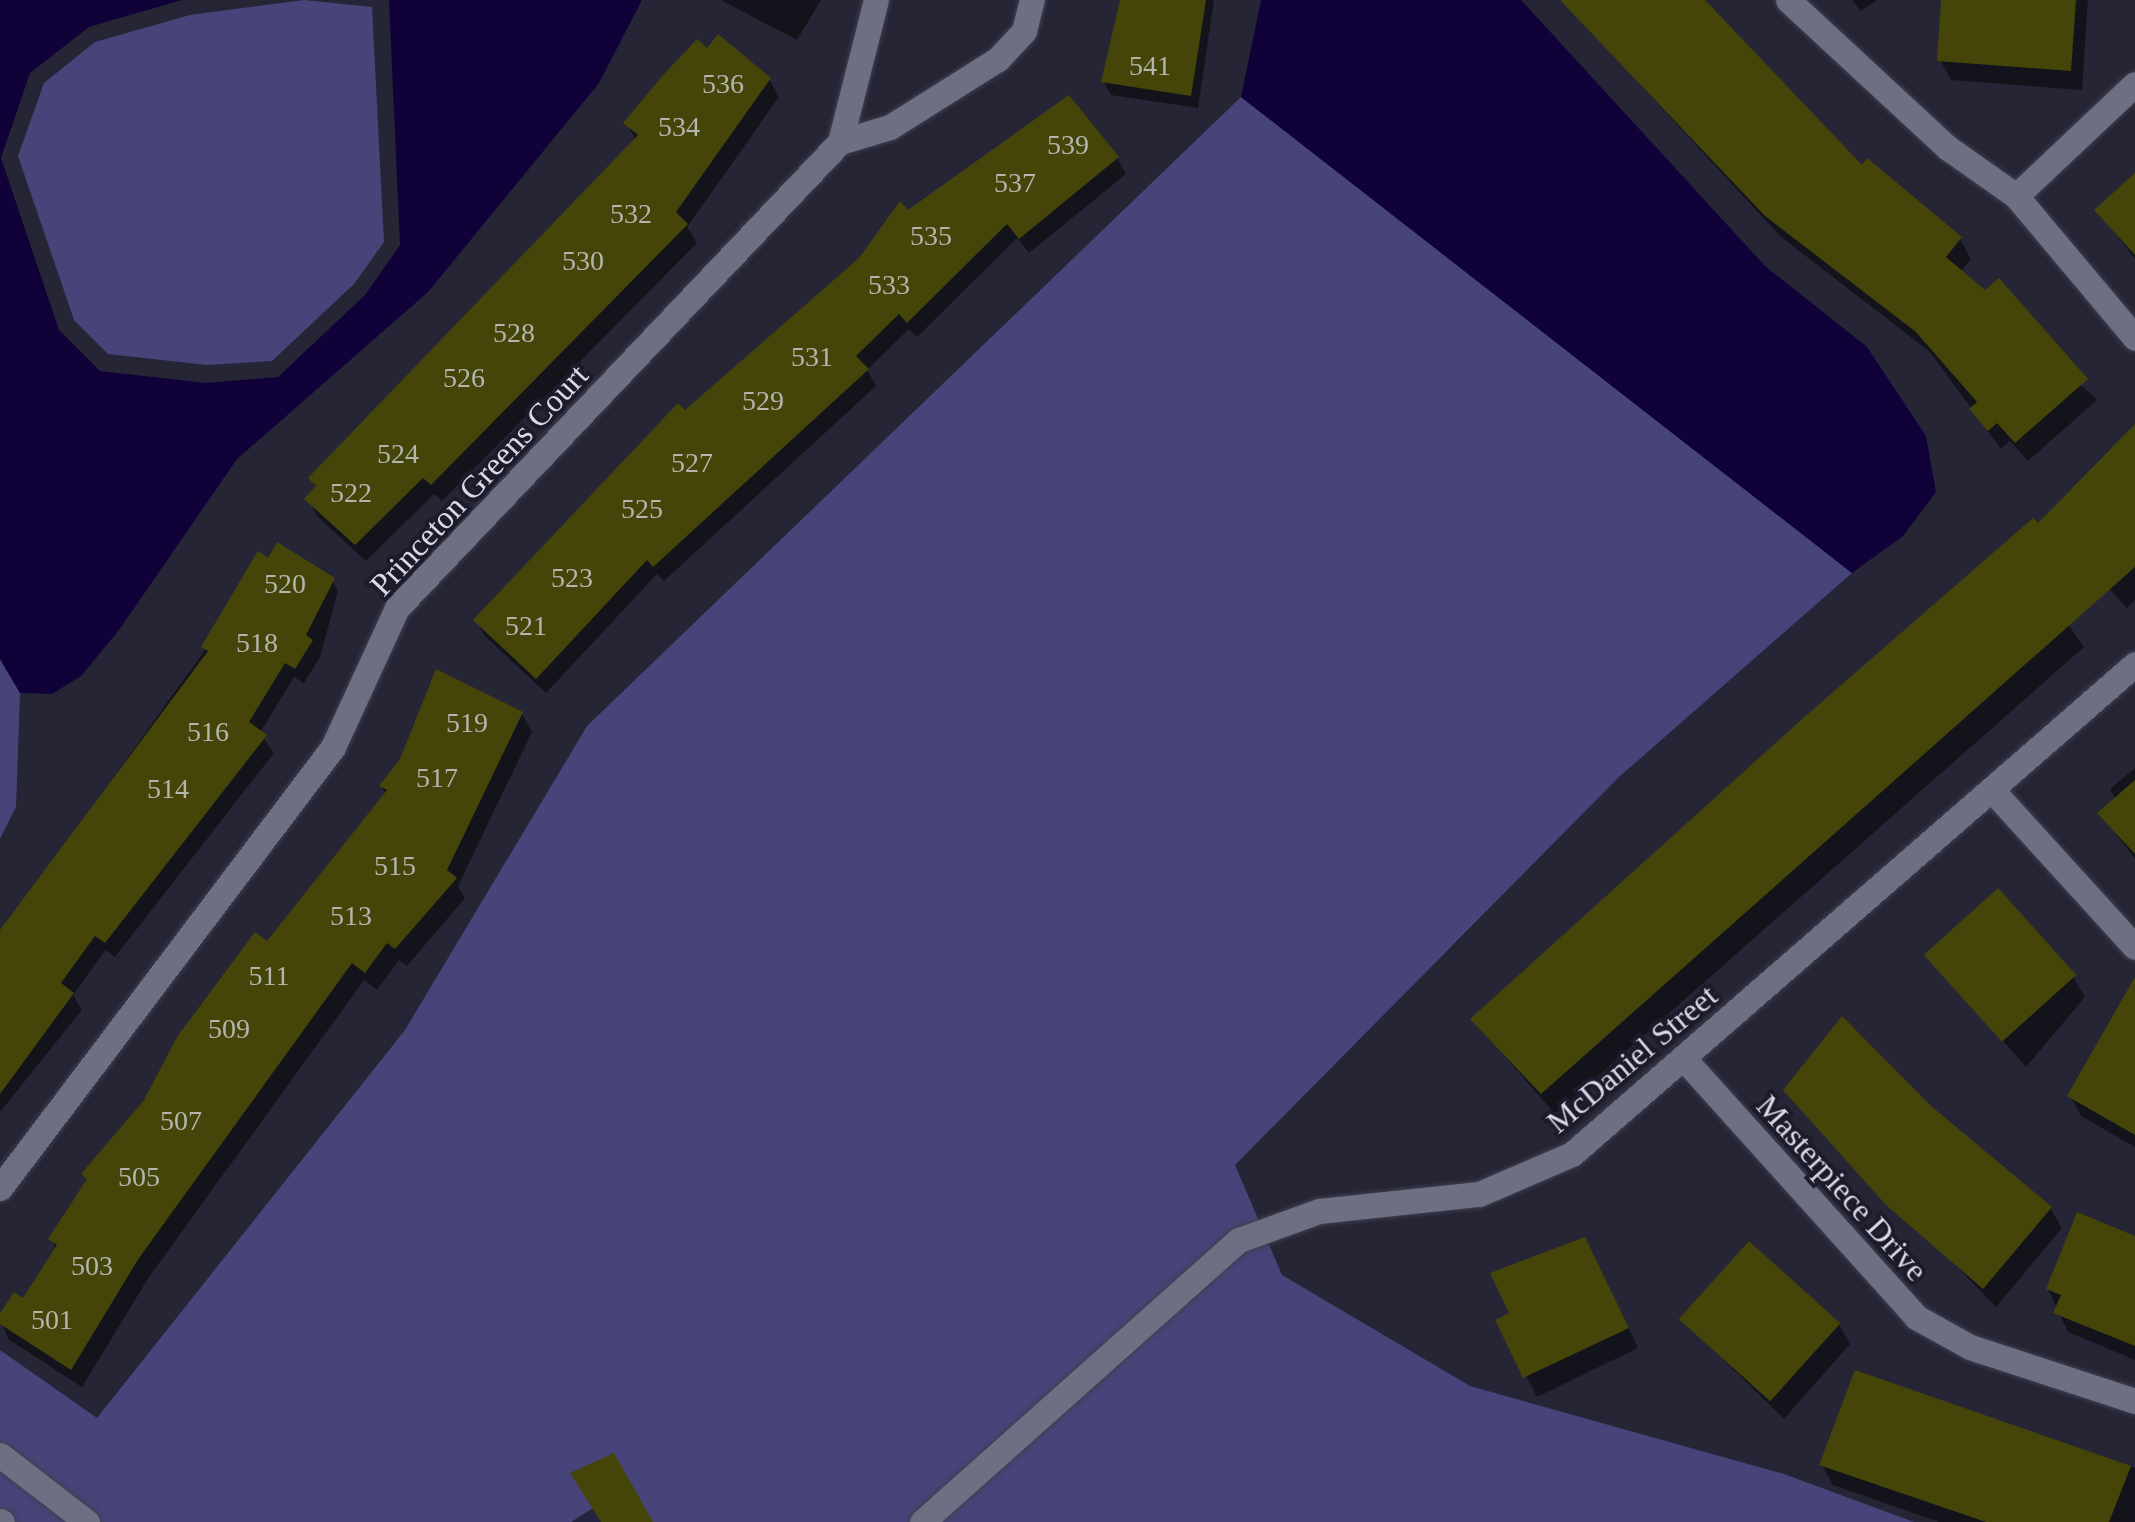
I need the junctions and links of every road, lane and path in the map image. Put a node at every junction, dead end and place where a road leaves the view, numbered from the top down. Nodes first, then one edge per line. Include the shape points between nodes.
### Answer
1 (876, 0) edge
2 (1032, 0) edge
3 (1788, 0) edge
4 (2135, 84) edge
5 (840, 142) junction
6 (2016, 196) junction
7 (2135, 338) edge
8 (2135, 664) edge
9 (1992, 790) junction
10 (2135, 947) edge
11 (1684, 1060) junction
12 (0, 1188) edge
13 (2135, 1401) edge
14 (0, 1454) edge
15 (87, 1522) edge
16 (922, 1522) edge

1 - 5 street, Princeton Greens Court
2 - 5 street, Princeton Greens Court via 1024,31 998,59 890,127
3 - 6 street via 1948,148
4 - 6 street
5 - 12 street, Princeton Greens Court via 398,608 333,747
6 - 7 street
8 - 9 street, McDaniel Street
9 - 10 street
9 - 11 street, McDaniel Street
11 - 13 street, Masterpiece Drive via 1916,1317 1970,1347
11 - 16 street, McDaniel Street via 1572,1154 1509,1186 1319,1211 1239,1240
14 - 15 street

